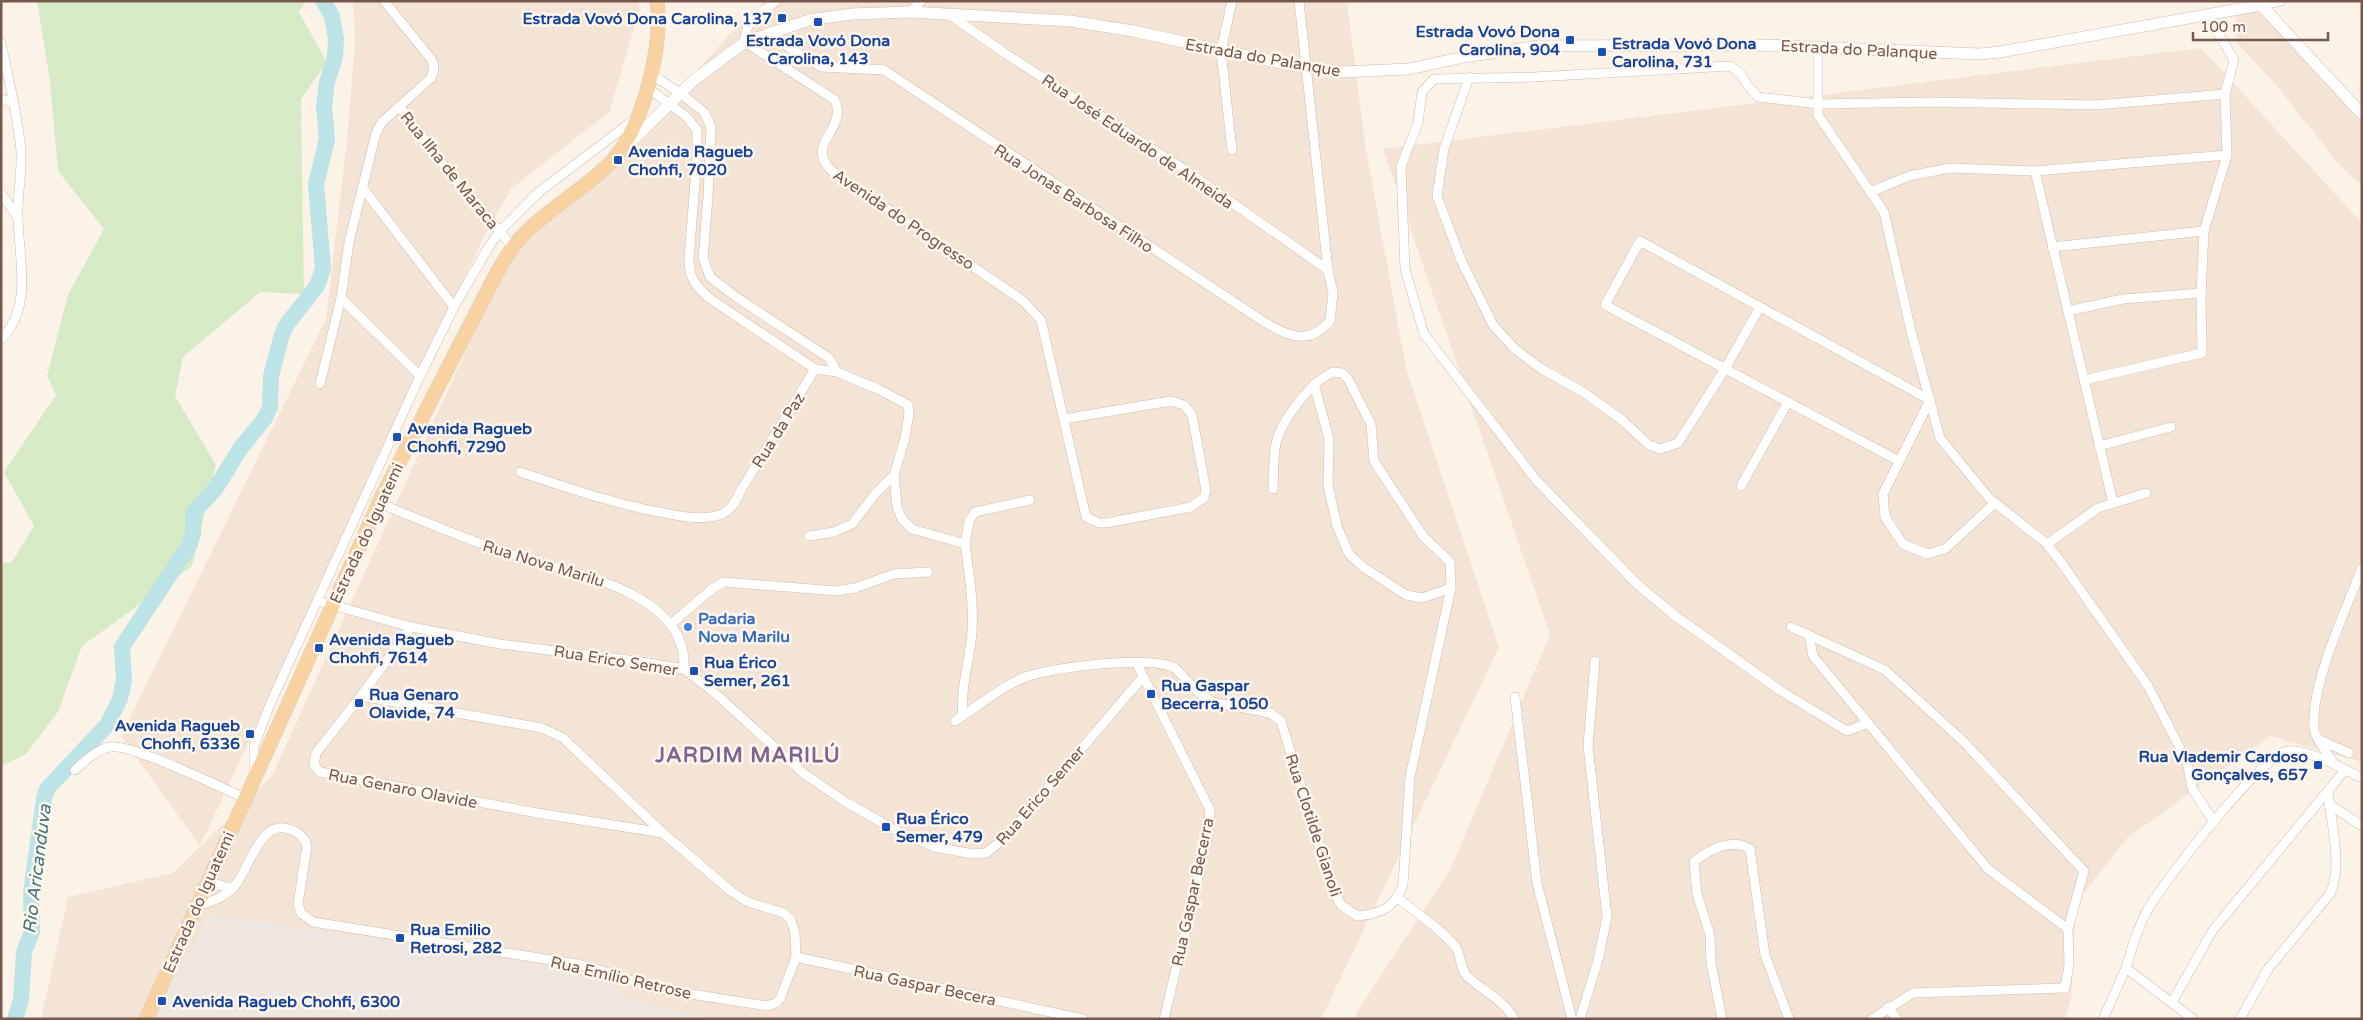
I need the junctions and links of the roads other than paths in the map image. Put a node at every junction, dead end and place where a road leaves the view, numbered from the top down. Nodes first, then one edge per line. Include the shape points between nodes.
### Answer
1 (384, 1) edge
2 (657, 1) edge
3 (776, 1) edge
4 (921, 1) edge
5 (1232, 1) edge
6 (1299, 1) edge
7 (2282, 1) edge
8 (2261, 5) junction
9 (910, 12) junction
10 (947, 13) junction
11 (2207, 14) junction
12 (769, 35) junction
13 (1, 42) edge
14 (745, 42) junction
15 (1818, 47) junction
16 (1221, 51) junction
17 (1307, 68) junction
18 (651, 74) junction
19 (1469, 77) junction
20 (648, 88) junction
21 (680, 93) junction
22 (2224, 94) junction
23 (1, 99) edge
24 (12, 102) junction
25 (671, 104) junction
26 (1818, 104) junction
27 (399, 106) junction
28 (2362, 114) edge
29 (637, 118) junction
30 (1232, 150) dead end
31 (2227, 156) junction
32 (611, 162) junction
33 (2035, 171) junction
34 (362, 187) junction
35 (1870, 192) junction
36 (1, 193) edge
37 (18, 218) junction
38 (500, 231) junction
39 (2204, 231) junction
40 (513, 247) junction
41 (2052, 247) junction
42 (1328, 270) junction
43 (2201, 293) junction
44 (341, 298) junction
45 (454, 307) junction
46 (1760, 307) junction
47 (2068, 311) junction
48 (1, 339) edge
49 (815, 369) junction
50 (1725, 369) junction
51 (837, 372) junction
52 (420, 376) junction
53 (2084, 380) junction
54 (320, 384) dead end
55 (1314, 384) junction
56 (1930, 400) junction
57 (1788, 402) junction
58 (1064, 419) junction
59 (2171, 427) dead end
60 (2099, 446) junction
61 (1899, 461) junction
62 (520, 472) dead end
63 (894, 475) junction
64 (1741, 486) dead end
65 (1273, 489) dead end
66 (2146, 492) dead end
67 (365, 498) junction
68 (1030, 500) dead end
69 (1995, 503) junction
70 (2113, 503) junction
71 (379, 504) junction
72 (810, 536) dead end
73 (965, 544) junction
74 (2047, 544) junction
75 (2362, 568) edge
76 (928, 572) dead end
77 (1451, 588) junction
78 (318, 601) junction
79 (333, 605) junction
80 (671, 624) junction
81 (1791, 626) dead end
82 (411, 627) junction
83 (1809, 635) junction
84 (1595, 661) dead end
85 (1136, 662) junction
86 (684, 669) junction
87 (1142, 678) junction
88 (361, 696) junction
89 (1515, 697) dead end
90 (1868, 723) junction
91 (2320, 740) junction
92 (2349, 753) dead end
93 (2335, 765) junction
94 (75, 770) dead end
95 (2345, 770) junction
96 (254, 778) junction
97 (2362, 778) edge
98 (2328, 792) junction
99 (245, 798) junction
100 (2329, 804) junction
101 (2214, 822) junction
102 (2362, 826) edge
103 (663, 833) junction
104 (207, 881) junction
105 (234, 887) junction
106 (1398, 898) junction
107 (196, 906) junction
108 (2068, 929) junction
109 (796, 956) junction
110 (2126, 968) junction
111 (2172, 1002) junction
112 (1888, 1008) junction
113 (146, 1019) edge
114 (1083, 1019) edge
115 (1164, 1019) edge
116 (1514, 1019) edge
117 (1572, 1019) edge
118 (1580, 1019) edge
119 (1722, 1019) edge
120 (1789, 1019) edge
121 (1872, 1019) edge
122 (1897, 1019) edge
123 (2103, 1019) edge
124 (2192, 1019) edge
125 (2240, 1019) edge

1 - 27 street, Rua Ilha de Maraca via 432,60 434,69 431,78
2 - 18 main road, Estrada do Iguatemi via 659,26
3 - 14 street via 748,26
4 - 9 street
5 - 16 street
6 - 17 street, Rua Jonas Barbosa Filho
7 - 8 street
8 - 11 street, Estrada do Palanque
8 - 28 street
9 - 10 street, Estrada do Palanque
9 - 12 street, Estrada do Palanque via 830,16
10 - 16 street, Estrada do Palanque via 1070,21
10 - 42 street, Rua José Eduardo de Almeida via 1191,174
11 - 15 street, Estrada do Palanque via 1990,53
11 - 22 street via 2234,60
12 - 14 street, Estrada do Palanque
12 - 42 street, Rua Jonas Barbosa Filho via 821,67 878,69 890,74 1275,329 1301,336 1316,334 1324,328 1332,314 1333,293
13 - 24 street
14 - 21 street, Estrada do Palanque via 709,67
14 - 58 street, Avenida do Progresso via 835,100 837,117 821,151 825,164 833,172 1022,300 1037,314 1044,330
15 - 17 street, Estrada do Palanque via 1538,46 1464,56 1410,69 1342,72
15 - 26 street
16 - 17 street, Estrada do Palanque
16 - 30 street
17 - 42 street, Rua Jonas Barbosa Filho
18 - 20 main road, Estrada do Iguatemi
18 - 21 street
19 - 26 street via 1534,77 1730,66 1740,73 1758,97
19 - 50 street via 1444,149 1437,196 1461,260 1493,326 1540,368 1583,392 1622,420 1649,445 1660,449 1678,443
19 - 90 street via 1434,79 1422,92 1418,123 1401,166 1405,269 1424,334 1536,480 1637,584 1674,615 1781,691 1847,730
20 - 25 street
20 - 29 main road, Estrada do Iguatemi
21 - 25 street, Estrada do Palanque
21 - 51 street via 704,112 711,127 703,258 710,277 828,358
22 - 26 street via 2096,105
22 - 31 street
23 - 24 street
24 - 37 street via 21,150
25 - 32 street, Estrada do Palanque
25 - 49 street via 693,123 698,138 689,259 691,280 709,298
26 - 35 street via 1818,115
27 - 34 street via 379,127
27 - 38 street, Rua Ilha de Maraca via 448,171
29 - 32 main road, Estrada do Iguatemi
29 - 38 street via 539,192
31 - 33 street
31 - 39 street
32 - 40 main road, Estrada do Iguatemi via 536,223
33 - 35 street via 1950,168 1909,176
33 - 41 street
34 - 44 street via 345,260
34 - 45 street
35 - 56 street via 1884,212
36 - 37 street
37 - 48 street via 22,266 18,312
38 - 40 street, Rua Ilha de Maraca
38 - 45 street
39 - 41 street
39 - 43 street
40 - 71 main road, Estrada do Iguatemi via 467,328
41 - 47 street
43 - 47 street via 2123,299
43 - 53 street via 2202,353
44 - 52 street
44 - 54 street
45 - 52 street
46 - 50 street
46 - 50 street via 1640,241 1605,304
46 - 56 street
47 - 53 street
49 - 51 street
49 - 62 street, Rua da Paz via 736,501 724,514 690,517 628,506
50 - 57 street
51 - 63 street via 906,403 910,413
52 - 67 street
53 - 60 street
55 - 65 street via 1280,431
55 - 77 street via 1333,372 1342,373 1348,379 1371,424 1374,461 1423,536 1450,562
55 - 77 street via 1329,439 1328,486 1337,526 1349,554 1363,567 1414,598
56 - 61 street
56 - 69 street via 1940,438
57 - 61 street
57 - 64 street
58 - 58 street, Avenida do Progresso via 1171,401 1184,405 1192,415 1206,490 1204,498 1191,507 1106,523 1092,521 1085,514
59 - 60 street
60 - 70 street
61 - 69 street via 1883,494 1885,517 1903,544 1927,554 1945,549
63 - 72 street via 852,524 834,532
63 - 73 street via 897,507 906,525 920,533
66 - 70 street
67 - 71 street, Rua Nova Marilu
67 - 78 street
68 - 73 street via 975,512 969,521
69 - 74 street
70 - 74 street via 2098,508
71 - 79 main road, Estrada do Iguatemi
71 - 80 street, Rua Nova Marilu via 504,552 619,587 653,608
73 - 85 street via 972,600 972,632 959,718 1013,683 1035,674
74 - 101 street via 2148,686 2187,762 2192,788
75 - 91 street via 2315,702 2314,731
76 - 80 street via 894,574 836,591 724,582
77 - 106 street via 1410,777 1403,885
78 - 79 street, Rua Erico Semer
78 - 96 street via 258,733 254,746
79 - 82 street, Rua Erico Semer
79 - 96 main road, Estrada do Iguatemi
80 - 86 street, Rua Nova Marilu via 685,656
81 - 83 street
82 - 86 street, Rua Erico Semer via 500,644
82 - 88 street, Rua Genaro Olavide
83 - 90 street via 1813,656
83 - 108 street via 1885,670 1964,742 2084,871
84 - 118 street via 1588,746 1608,917
85 - 87 street, Rua Gaspar Becerra
85 - 106 street, Rua Clotilde Gianoli via 1169,664 1212,702 1278,717 1332,888 1341,905 1357,916 1375,914
86 - 87 street, Rua Erico Semer via 820,786 919,841 950,852 973,854 986,853 1006,837
87 - 115 street, Rua Gaspar Becerra via 1210,810
88 - 103 street, Rua Emílio Retrose via 542,728 572,746
88 - 103 street, Rua Genaro Olavide via 316,753 314,765 320,772
89 - 117 street via 1537,884
90 - 108 street via 1988,869
91 - 92 street
91 - 93 street
93 - 95 street
93 - 101 street via 2299,751 2278,754 2253,776
94 - 99 street via 100,751 118,746
95 - 97 street
95 - 98 street
96 - 99 main road, Estrada do Iguatemi
98 - 100 street
98 - 111 street via 2213,930
99 - 104 main road, Estrada do Iguatemi
100 - 102 street
100 - 125 street via 2337,870 2334,886 2268,969
101 - 110 street via 2157,892 2134,937
103 - 109 street, Rua Emílio Retrose via 739,898 787,915 796,933
104 - 105 street
104 - 107 main road, Estrada do Iguatemi
105 - 107 street, Rua Emílio Retrose via 216,900
105 - 109 street, Rua Emílio Retrose via 264,837 275,828 282,827 297,832 306,841 298,904 301,913 313,922 576,964 601,969 652,988 767,1006 776,1004 783,994
106 - 116 street via 1452,942 1467,977 1501,1003
107 - 113 main road, Estrada do Iguatemi
108 - 112 street via 2069,965 2065,988 1913,993
109 - 114 street, Rua Gaspar Becera
110 - 111 street
110 - 123 street
111 - 124 street
112 - 121 street
112 - 122 street
119 - 120 street via 1711,963 1710,935 1697,894 1694,862 1705,853 1742,843 1750,848 1765,956

